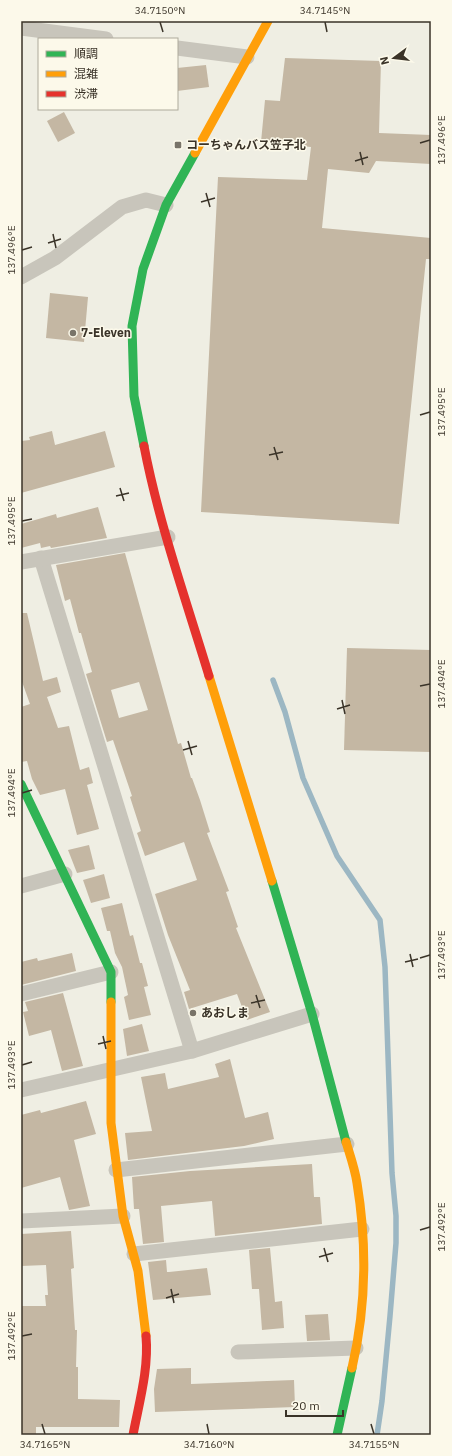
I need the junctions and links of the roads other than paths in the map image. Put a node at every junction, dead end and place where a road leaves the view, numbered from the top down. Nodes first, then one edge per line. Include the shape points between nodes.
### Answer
1 (268, 21) edge
2 (21, 28) edge
3 (98, 38) edge
4 (178, 48) edge
5 (247, 57) junction
6 (166, 205) junction
7 (21, 277) edge
8 (168, 537) junction
9 (41, 558) junction
10 (21, 562) edge
11 (21, 784) edge
12 (65, 874) junction
13 (21, 886) edge
14 (111, 972) junction
15 (21, 994) edge
16 (312, 1014) junction
17 (192, 1051) junction
18 (111, 1070) junction
19 (21, 1090) edge
20 (347, 1144) junction
21 (116, 1170) junction
22 (123, 1216) junction
23 (21, 1221) edge
24 (362, 1229) junction
25 (134, 1254) junction
26 (356, 1348) junction
27 (238, 1352) dead end
28 (132, 1435) edge
29 (337, 1435) edge

1 - 5 street
2 - 3 street
4 - 5 street
5 - 6 street
6 - 7 street via 146,200 122,207 55,258
6 - 8 street via 143,269 132,326 134,396 149,472
8 - 9 street
8 - 16 street
9 - 10 street
9 - 17 street
11 - 12 street
12 - 13 street
12 - 14 street
14 - 15 street
14 - 18 street
16 - 17 street
16 - 20 street
17 - 18 street
18 - 19 street
18 - 21 street via 111,1123
20 - 21 street
20 - 24 street via 357,1182
21 - 22 street
22 - 23 street
22 - 25 street
24 - 25 street
24 - 26 street via 364,1287
25 - 28 street via 147,1349 144,1378
26 - 27 street
26 - 29 street

